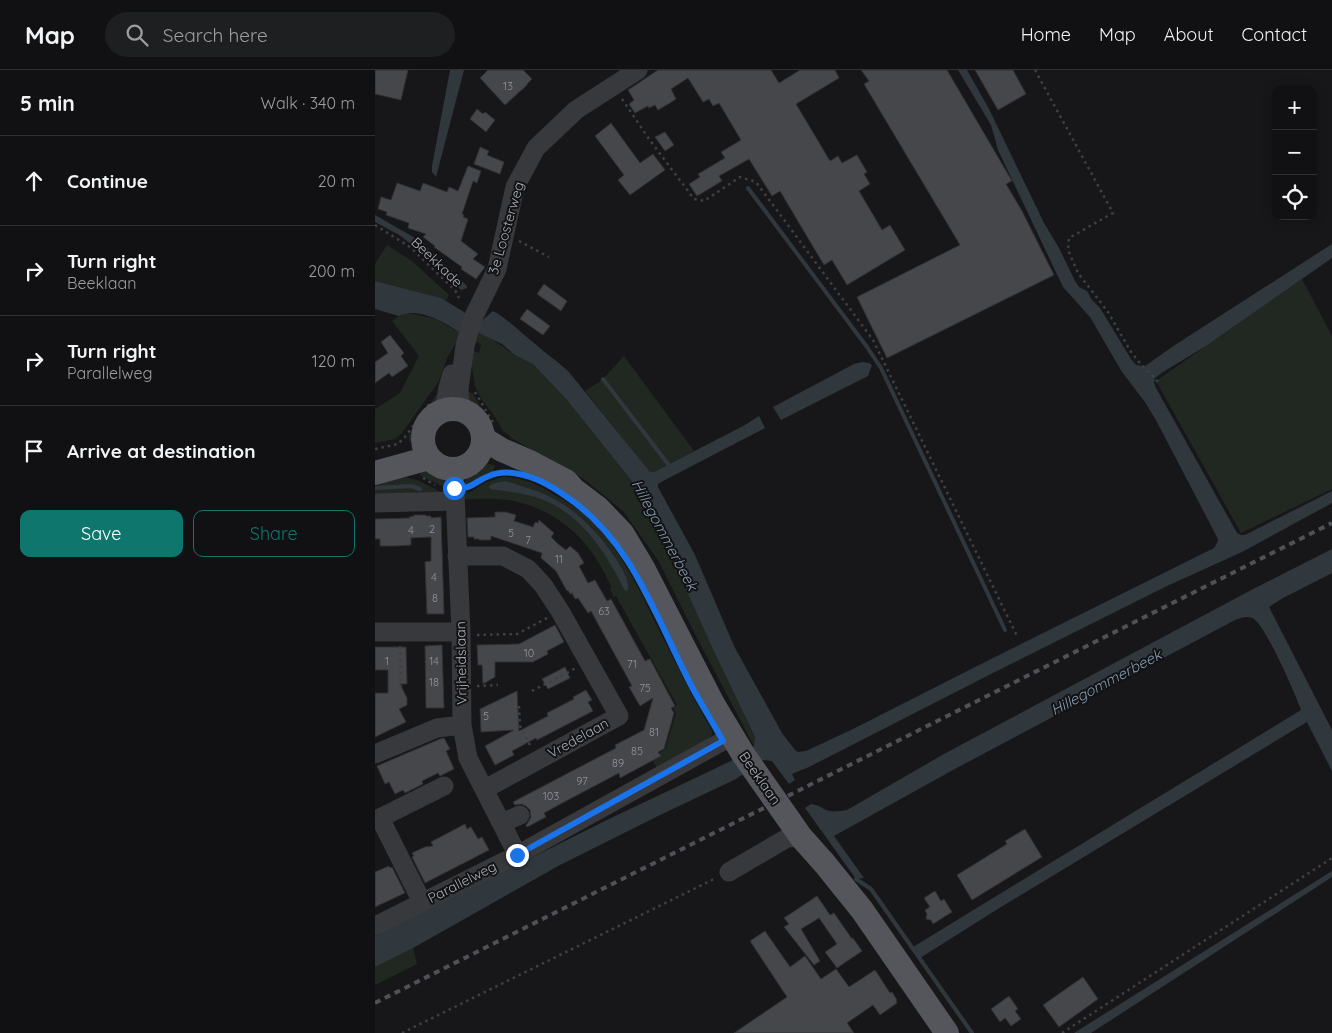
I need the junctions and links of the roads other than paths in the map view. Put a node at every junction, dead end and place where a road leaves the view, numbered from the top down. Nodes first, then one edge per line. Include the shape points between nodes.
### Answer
1 (638, 70) edge
2 (445, 407) junction
3 (488, 450) junction
4 (419, 453) junction
5 (375, 458) edge
6 (375, 473) edge
7 (454, 487) junction
8 (375, 503) edge
9 (457, 556) junction
10 (375, 632) edge
11 (461, 634) junction
12 (462, 726) junction
13 (742, 753) junction
14 (375, 754) edge
15 (444, 786) dead end
16 (485, 790) junction
17 (520, 815) dead end
18 (377, 819) edge
19 (502, 823) junction
20 (801, 837) junction
21 (513, 846) dead end
22 (729, 872) road end
23 (421, 902) junction
24 (375, 926) edge
25 (947, 1033) edge

1 - 2 street, 3e Loosterweg via 576,110 536,148 515,187 497,269 470,332 459,389
2 - 3 main road via 470,414 477,420
2 - 4 main road via 429,421
3 - 7 main road via 468,466
3 - 13 main road, Beeklaan via 499,460 573,489 623,533
4 - 5 main road via 402,450
4 - 6 main road
4 - 7 main road via 441,467
7 - 8 street
7 - 9 street, Vrijheidslaan
9 - 11 street, Vrijheidslaan
9 - 16 street, Vredelaan via 503,556 528,569 560,611 619,716
10 - 11 street
11 - 12 street, Vrijheidslaan
12 - 14 street via 437,728
12 - 16 street, Vrijheidslaan via 469,758
13 - 20 main road, Beeklaan
13 - 23 street, Parallelweg
15 - 18 street
16 - 19 street, Vrijheidslaan
17 - 19 street
18 - 23 street
19 - 21 street, Vrijheidslaan
20 - 22 street via 787,838
20 - 25 main road, Beeklaan via 862,910
23 - 24 street, Parallelweg

